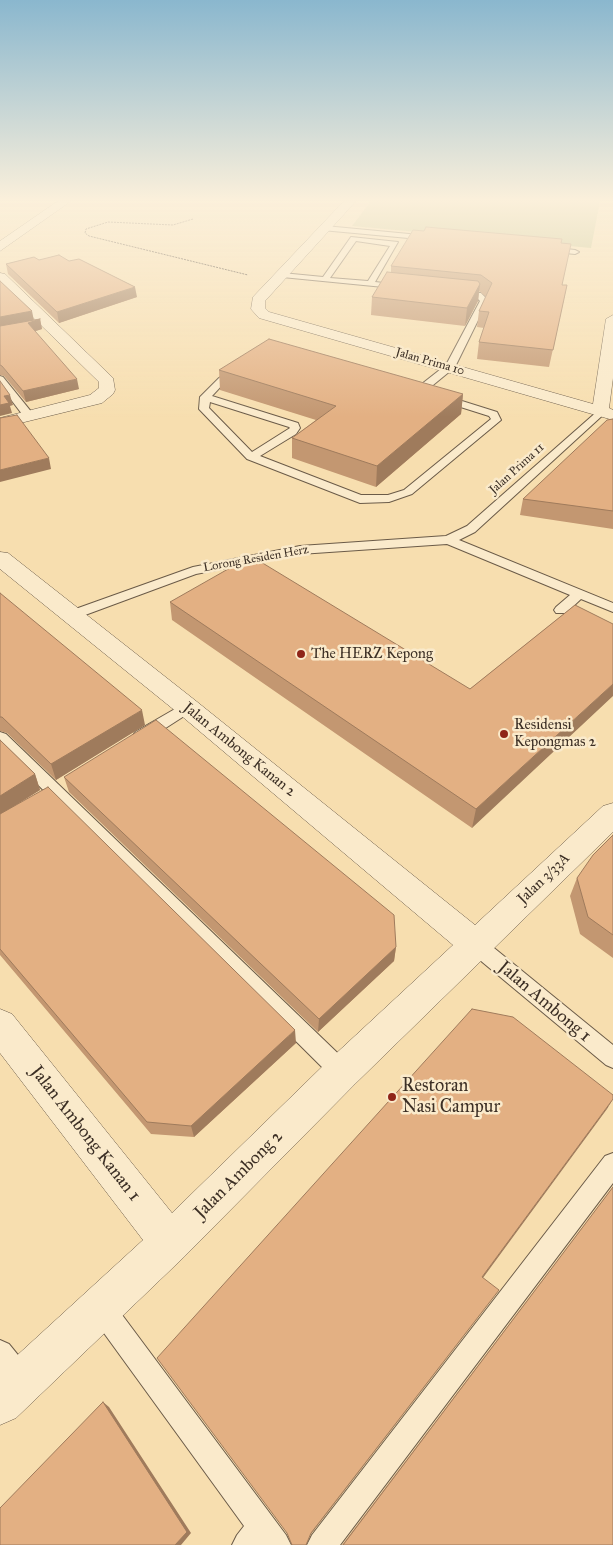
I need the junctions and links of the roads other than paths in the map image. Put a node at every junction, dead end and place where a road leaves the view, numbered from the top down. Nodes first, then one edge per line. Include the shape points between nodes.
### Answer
1 (284, 273) edge
2 (329, 273) edge
3 (377, 273) edge
4 (0, 277) edge
5 (279, 278) junction
6 (325, 279) junction
7 (370, 284) junction
8 (409, 288) edge
9 (448, 292) edge
10 (613, 323) edge
11 (450, 367) junction
12 (0, 379) edge
13 (419, 391) junction
14 (205, 397) junction
15 (606, 413) edge
16 (29, 416) junction
17 (0, 423) edge
18 (251, 457) junction
19 (449, 540) junction
20 (0, 558) edge
21 (579, 594) junction
22 (613, 608) edge
23 (561, 610) dead end
24 (72, 615) junction
25 (187, 707) junction
26 (0, 738) edge
27 (129, 744) edge
28 (71, 780) edge
29 (46, 796) junction
30 (613, 814) edge
31 (476, 945) junction
32 (0, 1025) edge
33 (613, 1058) edge
34 (342, 1072) junction
35 (613, 1164) edge
36 (170, 1243) junction
37 (102, 1309) junction
38 (8, 1379) edge
39 (262, 1539) edge
40 (322, 1545) edge

1 - 5 street
2 - 6 lane
3 - 7 lane
4 - 16 street via 42,324 107,381 107,390 96,399
5 - 6 lane
5 - 11 street, Jalan Prima 10 via 258,300 258,309 264,316
6 - 7 lane
7 - 8 lane
9 - 11 lane via 478,295 484,300
10 - 15 street
11 - 13 lane
11 - 15 street, Jalan Prima 10
12 - 16 lane
13 - 14 lane via 270,344
13 - 18 lane via 496,417 496,420 408,492 389,498 360,499
14 - 18 lane via 204,409
14 - 18 lane via 294,424 292,432
15 - 19 lane, Jalan Prima 11 via 472,529
16 - 17 street
19 - 21 lane
19 - 24 lane, Lorong Residen Herz via 300,550 193,571
20 - 24 street, Jalan Ambong Kanan 2
21 - 22 lane
21 - 23 lane
24 - 25 street, Jalan Ambong Kanan 2
25 - 27 lane
25 - 31 street, Jalan Ambong Kanan 2
26 - 29 lane
28 - 29 lane
29 - 34 lane
30 - 31 street, Jalan 3/33A
31 - 33 lane, Jalan Ambong 1
31 - 34 street, Jalan Ambong 2
32 - 36 street, Jalan Ambong Kanan 1
34 - 36 street, Jalan Ambong 2
35 - 40 lane
36 - 37 street, Jalan Ambong 2
37 - 38 street, Jalan Ambong 2
37 - 39 lane

